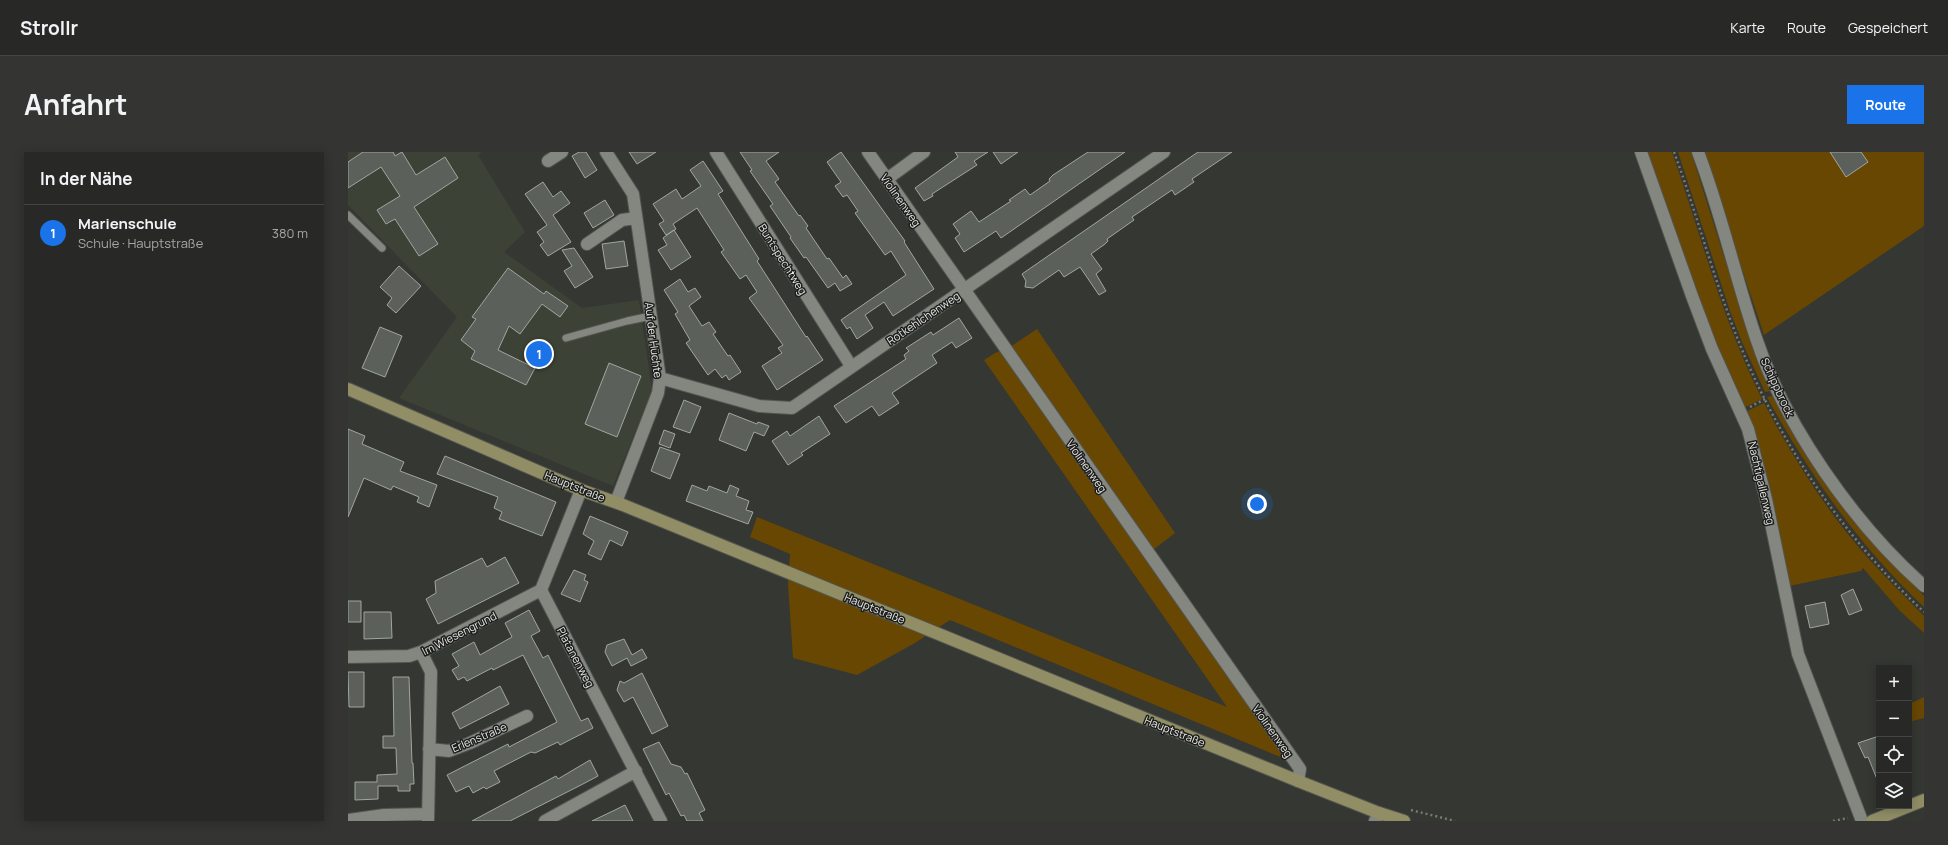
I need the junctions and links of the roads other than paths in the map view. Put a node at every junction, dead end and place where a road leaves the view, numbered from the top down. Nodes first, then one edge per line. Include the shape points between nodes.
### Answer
1 (562, 152) edge
2 (606, 152) edge
3 (716, 152) edge
4 (868, 152) edge
5 (924, 152) edge
6 (1164, 152) edge
7 (1641, 152) edge
8 (1698, 152) edge
9 (548, 161) dead end
10 (887, 179) junction
11 (348, 215) edge
12 (636, 218) junction
13 (587, 244) dead end
14 (382, 248) dead end
15 (964, 291) junction
16 (651, 316) junction
17 (566, 338) dead end
18 (851, 366) junction
19 (660, 378) junction
20 (348, 389) edge
21 (581, 490) junction
22 (616, 502) junction
23 (1924, 586) edge
24 (540, 590) junction
25 (421, 652) junction
26 (348, 657) edge
27 (527, 716) dead end
28 (429, 749) junction
29 (636, 771) junction
30 (1298, 782) junction
31 (1924, 800) edge
32 (428, 817) edge
33 (1378, 818) edge
34 (348, 820) edge
35 (545, 821) edge
36 (661, 821) edge
37 (1404, 821) edge
38 (1862, 821) edge
39 (1872, 821) edge

1 - 9 street
2 - 12 street, Auf der Hüchte via 633,194
3 - 18 street, Buntspechtweg
4 - 10 street, Violinenweg
5 - 10 street
6 - 15 street, Rotkehlchenweg
7 - 38 street, Nachtigallenweg via 1709,341 1742,411 1757,457 1798,654
8 - 23 street, Schippbrock via 1756,338 1778,392 1804,439 1830,478 1868,528 1904,569
10 - 15 street, Violinenweg
11 - 14 lane
12 - 13 street via 622,220
12 - 16 street, Auf der Hüchte
15 - 18 street, Rotkehlchenweg
15 - 30 street, Violinenweg via 1300,769
16 - 17 lane
16 - 19 street, Auf der Hüchte
18 - 19 street, Rotkehlchenweg via 792,408 760,406
19 - 22 street, Auf der Hüchte via 658,393
20 - 21 street, Hauptstraße
21 - 22 street, Hauptstraße
21 - 24 street
22 - 30 street, Hauptstraße
24 - 25 street, Im Wiesengrund
24 - 29 street, Platanenweg
25 - 26 street, Im Wiesengrund via 409,656
25 - 28 street via 431,672
27 - 28 street, Erlenstraße via 449,751
28 - 32 street
29 - 35 street
29 - 36 street, Platanenweg
30 - 33 street, Hauptstraße
31 - 39 street
32 - 34 street via 384,815
33 - 37 street, Hauptstraße

